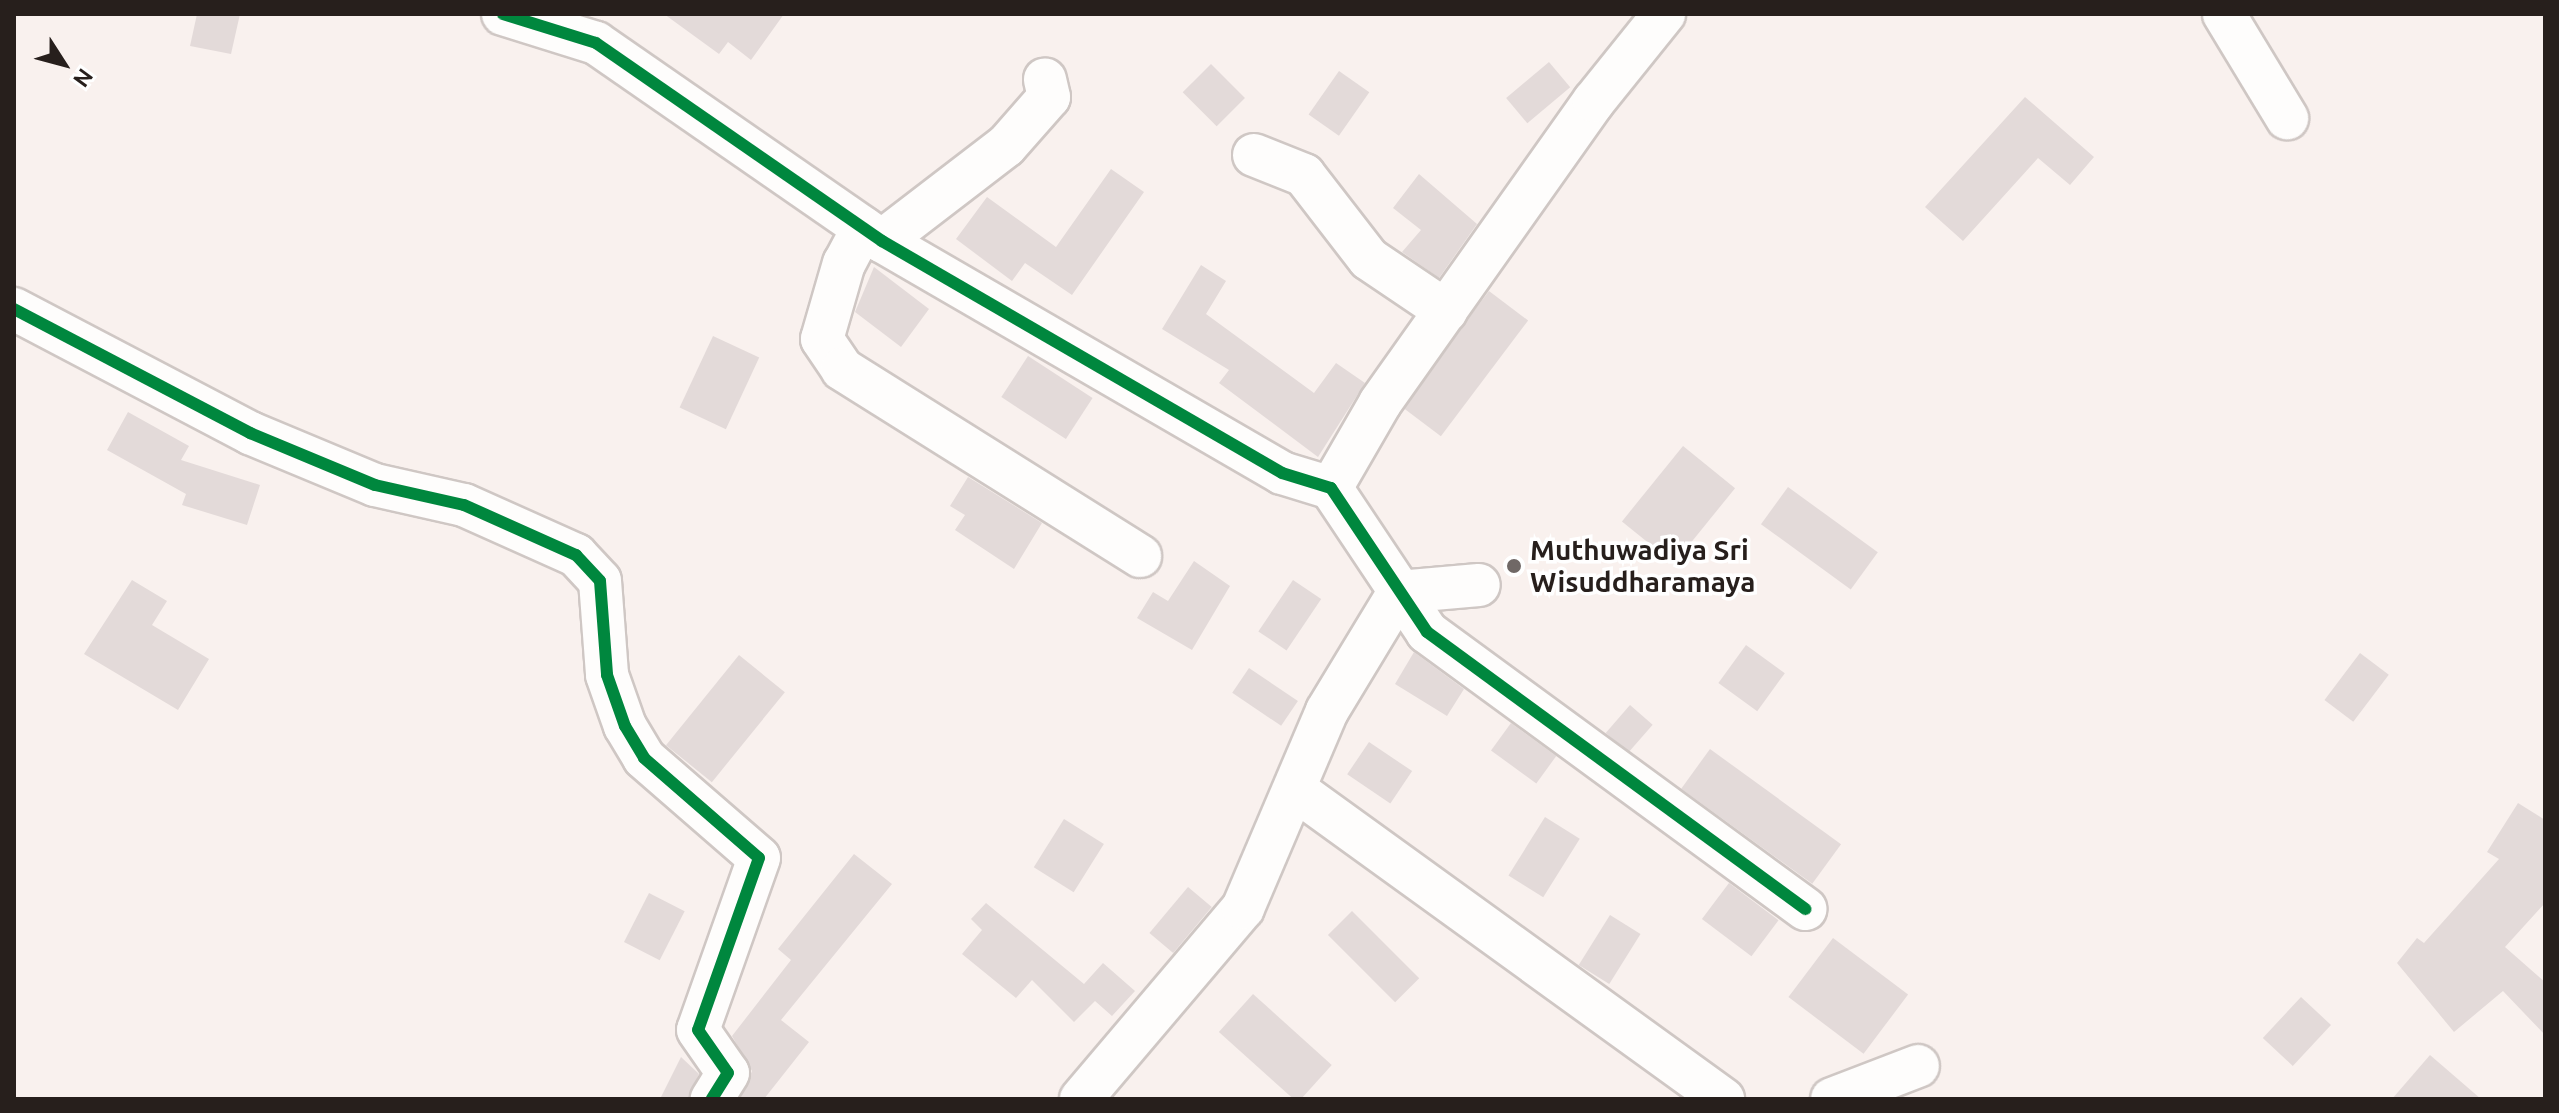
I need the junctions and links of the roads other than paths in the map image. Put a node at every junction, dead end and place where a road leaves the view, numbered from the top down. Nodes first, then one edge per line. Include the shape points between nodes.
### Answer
1 (503, 14) edge
2 (1664, 14) edge
3 (2224, 14) edge
4 (1045, 79) dead end
5 (2287, 118) dead end
6 (1254, 155) dead end
7 (872, 234) junction
8 (14, 309) edge
9 (1446, 311) junction
10 (1331, 488) junction
11 (1140, 556) dead end
12 (1479, 585) dead end
13 (1399, 592) junction
14 (1297, 791) junction
15 (1805, 909) dead end
16 (1918, 1066) dead end
17 (712, 1099) edge
18 (1081, 1099) edge
19 (1723, 1099) edge
20 (1832, 1099) edge

1 - 7 street via 596,43
2 - 9 street
3 - 5 street
4 - 7 street via 1049,97 1006,146
6 - 9 street via 1304,175 1369,259
7 - 10 street via 1282,473
7 - 11 street via 844,263 822,339 842,369
8 - 17 street via 250,433 375,485 464,505 576,555 600,581 607,675 625,726 644,758 759,858 698,1030 728,1073
9 - 10 street
10 - 13 street
12 - 13 street
13 - 14 street via 1327,711
13 - 15 street via 1427,632
14 - 18 street via 1243,908
14 - 19 street
16 - 20 street

